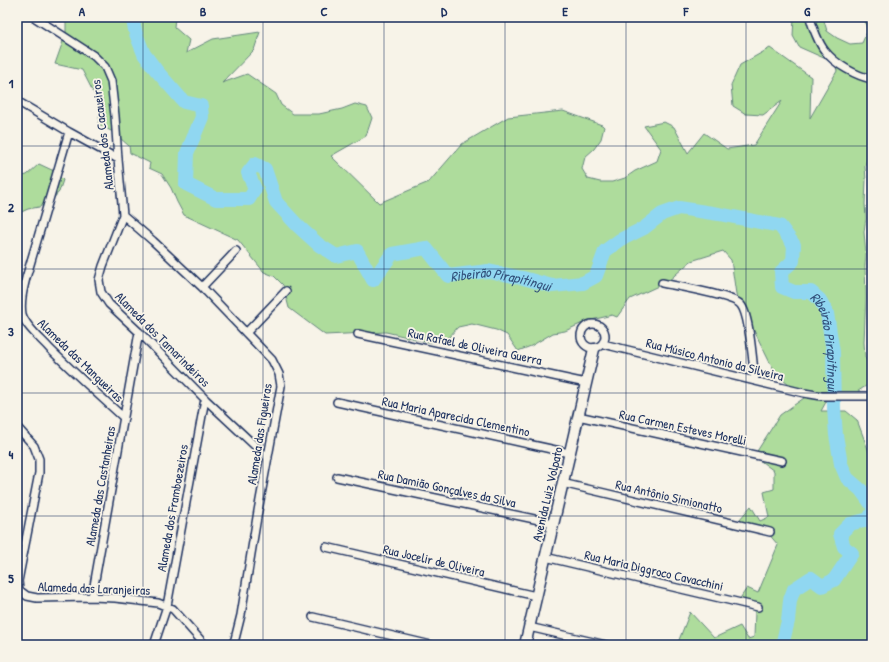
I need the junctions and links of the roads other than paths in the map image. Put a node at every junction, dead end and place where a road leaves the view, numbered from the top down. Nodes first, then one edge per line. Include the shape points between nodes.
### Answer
1 (34, 17) edge
2 (810, 17) edge
3 (872, 79) edge
4 (17, 101) edge
5 (68, 132) junction
6 (118, 159) junction
7 (123, 215) junction
8 (236, 251) dead end
9 (26, 278) junction
10 (17, 282) edge
11 (662, 283) dead end
12 (202, 287) junction
13 (286, 291) dead end
14 (139, 332) junction
15 (246, 333) junction
16 (358, 334) dead end
17 (599, 346) joint
18 (754, 380) junction
19 (586, 383) junction
20 (872, 396) edge
21 (205, 399) junction
22 (337, 402) dead end
23 (578, 416) junction
24 (124, 418) junction
25 (17, 427) edge
26 (569, 453) junction
27 (268, 458) junction
28 (782, 461) dead end
29 (337, 477) dead end
30 (562, 483) junction
31 (553, 523) junction
32 (770, 532) dead end
33 (326, 547) dead end
34 (545, 557) junction
35 (536, 596) junction
36 (92, 597) junction
37 (167, 606) junction
38 (758, 607) dead end
39 (313, 616) dead end
40 (529, 627) junction
41 (154, 645) edge
42 (205, 645) edge
43 (232, 645) edge
44 (431, 645) edge
45 (525, 645) edge
46 (606, 645) edge

1 - 6 street, Alameda dos Cacaueiros via 94,56 105,67 111,81
2 - 3 street via 824,51 842,67
4 - 5 street
5 - 6 street
5 - 9 street, Alameda das Mangueiras
6 - 7 street, Alameda dos Cacaueiros
7 - 12 street, Alameda das Figueiras
7 - 14 street, Alameda dos Tamarindeiros via 103,266 101,292 108,304
8 - 12 street
9 - 10 street
9 - 24 street, Alameda das Mangueiras via 21,297 22,315 28,326
11 - 18 street via 722,296 741,304 748,327
12 - 15 street, Alameda das Figueiras
13 - 15 street
14 - 21 street, Alameda dos Tamarindeiros
14 - 24 street, Alameda das Castanheiras
15 - 27 street, Alameda das Figueiras via 272,360 279,374 281,386
16 - 19 street, Rua Rafael de Oliveira Guerra
17 - 18 street, Rua Músico Antonio da Silveira
17 - 19 street, Avenida Luiz Volpato
18 - 20 street, Rua Músico Antonio da Silveira via 822,396
19 - 23 street, Avenida Luiz Volpato
21 - 27 street, Alameda dos Tamarindeiros
21 - 37 street, Alameda dos Framboezeiros
22 - 26 street, Rua Maria Aparecida Clementino
23 - 26 street, Avenida Luiz Volpato
23 - 28 street, Rua Carmen Esteves Morelli
24 - 36 street, Alameda das Castanheiras
25 - 36 street, Alameda das Laranjeiras via 34,446 39,459 40,473 18,581 19,590 27,596 37,598
26 - 30 street, Avenida Luiz Volpato
27 - 43 street, Alameda das Figueiras via 241,615
29 - 31 street, Rua Damião Gonçalves da Silva
30 - 31 street, Avenida Luiz Volpato
30 - 32 street, Rua Antônio Simionatto
31 - 34 street, Avenida Luiz Volpato
33 - 35 street, Rua Jocelir de Oliveira
34 - 35 street, Avenida Luiz Volpato
34 - 38 street, Rua Maria Diggroco Cavacchini
35 - 40 street, Avenida Luiz Volpato
36 - 37 street, Alameda das Laranjeiras
37 - 41 street, Alameda dos Framboezeiros
37 - 42 street, Alameda das Laranjeiras
39 - 44 street
40 - 45 street, Avenida Luiz Volpato
40 - 46 street

